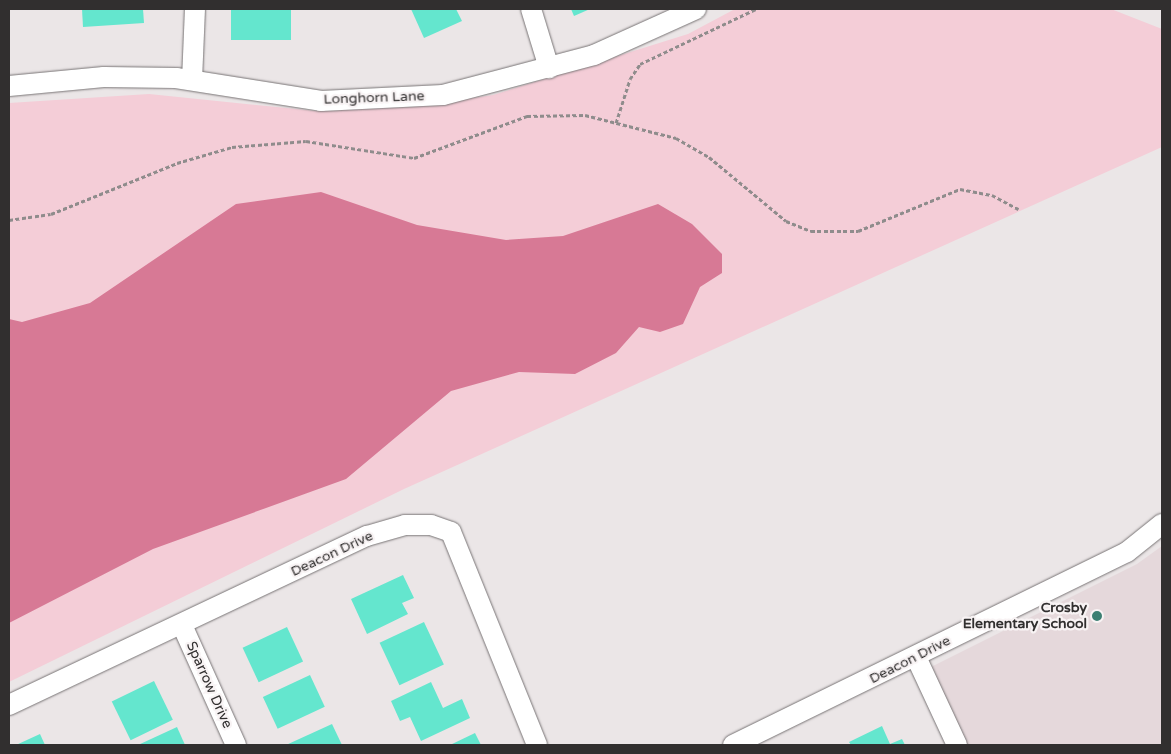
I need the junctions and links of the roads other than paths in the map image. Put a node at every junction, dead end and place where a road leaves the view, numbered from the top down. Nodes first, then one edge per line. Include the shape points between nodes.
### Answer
1 (195, 9) edge
2 (531, 9) edge
3 (696, 9) edge
4 (549, 68) junction
5 (192, 80) junction
6 (9, 86) edge
7 (1162, 524) edge
8 (182, 625) junction
9 (916, 656) junction
10 (9, 705) edge
11 (236, 745) edge
12 (537, 745) edge
13 (733, 745) edge
14 (957, 745) edge

1 - 5 street
2 - 4 street
3 - 4 street, Longhorn Lane via 625,42
4 - 5 street, Longhorn Lane via 444,95 320,101
5 - 6 street, Longhorn Lane via 104,78
7 - 9 street, Deacon Drive via 1127,552
8 - 10 street, Deacon Drive
8 - 11 street, Sparrow Drive
8 - 12 street, Deacon Drive via 367,536 405,525 431,525 451,532
9 - 13 street, Deacon Drive
9 - 14 street

